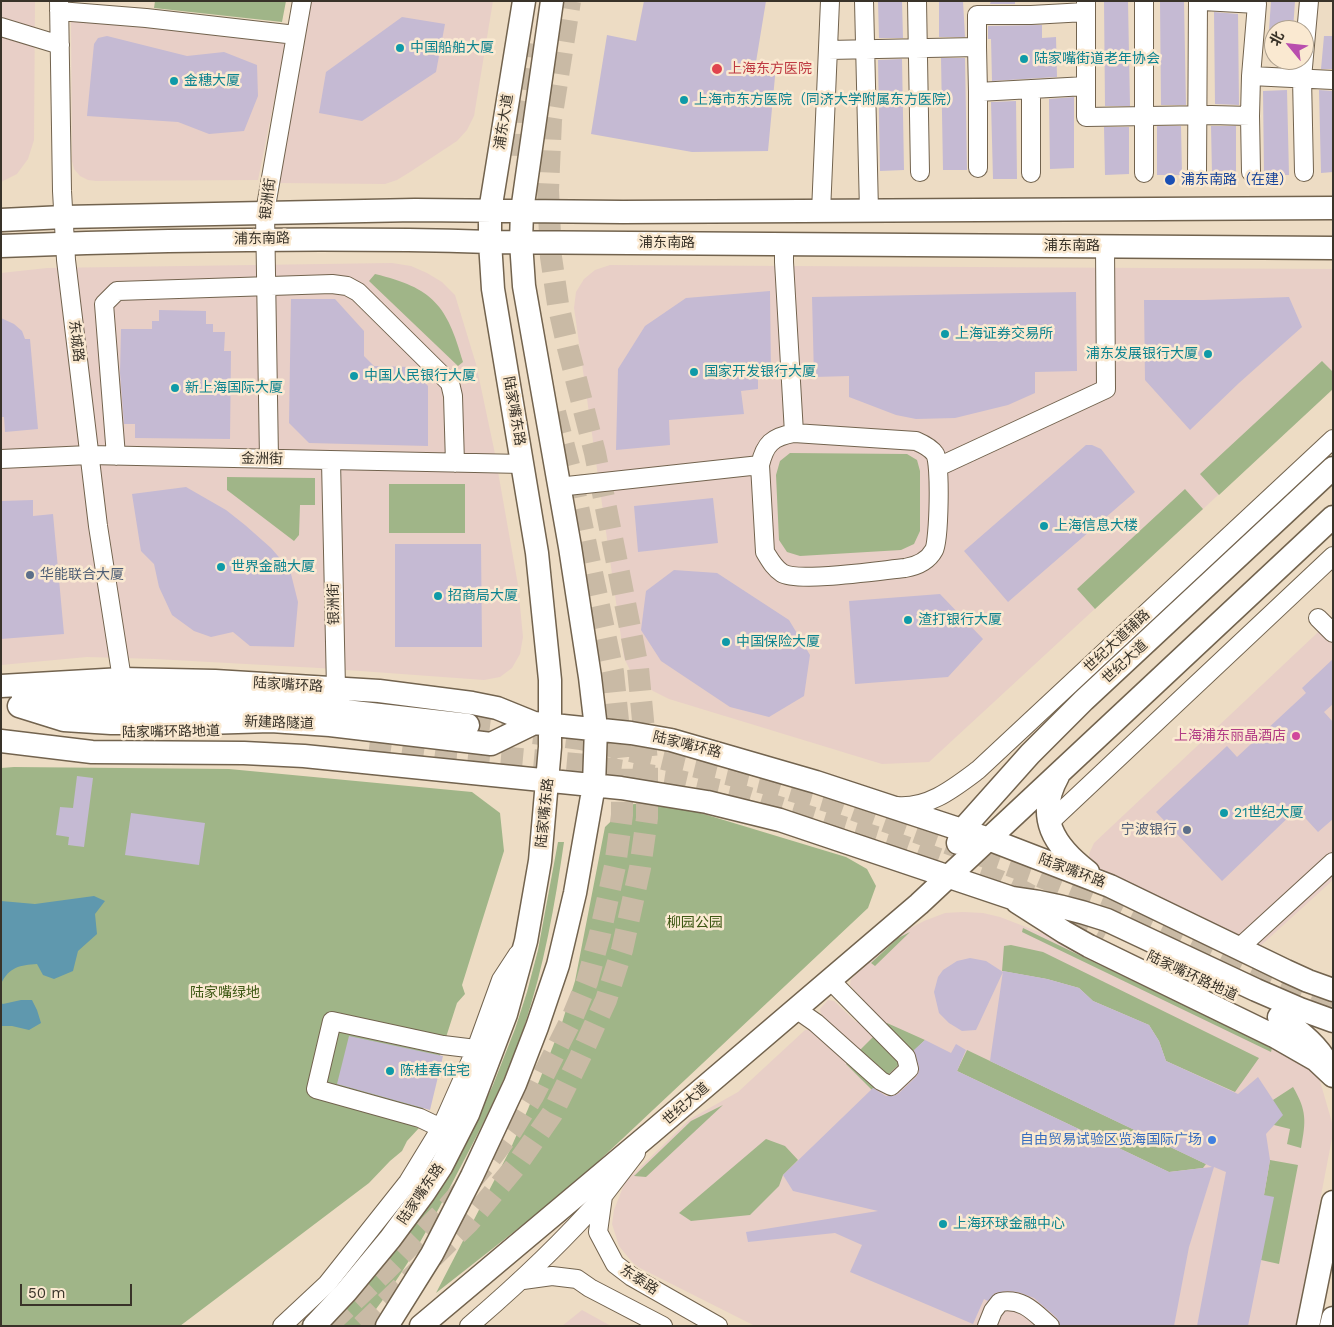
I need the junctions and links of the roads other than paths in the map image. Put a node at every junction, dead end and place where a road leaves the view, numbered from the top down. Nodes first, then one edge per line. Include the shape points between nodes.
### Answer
1 (302, 1) edge
2 (524, 1) edge
3 (552, 1) edge
4 (830, 1) edge
5 (864, 1) edge
6 (917, 1) edge
7 (1144, 1) edge
8 (1198, 1) edge
9 (1203, 1) edge
10 (1309, 1) edge
11 (1257, 3) edge
12 (59, 6) edge
13 (1086, 6) edge
14 (978, 8) edge
15 (1031, 8) edge
16 (1, 27) edge
17 (296, 35) junction
18 (60, 45) junction
19 (918, 47) junction
20 (977, 47) junction
21 (866, 48) junction
22 (828, 50) junction
23 (1251, 76) junction
24 (1302, 78) junction
25 (1333, 80) edge
26 (1086, 86) junction
27 (1031, 89) junction
28 (978, 92) junction
29 (1198, 115) junction
30 (1144, 116) junction
31 (1250, 116) junction
32 (978, 168) dead end
33 (920, 172) dead end
34 (1197, 172) dead end
35 (1251, 172) dead end
36 (1304, 172) dead end
37 (1031, 173) dead end
38 (1144, 173) dead end
39 (1333, 208) edge
40 (490, 211) junction
41 (522, 211) junction
42 (869, 211) junction
43 (265, 212) junction
44 (820, 212) junction
45 (64, 217) junction
46 (1, 220) edge
47 (264, 239) junction
48 (490, 242) junction
49 (522, 242) junction
50 (784, 243) junction
51 (64, 244) junction
52 (1, 246) edge
53 (1105, 246) junction
54 (1333, 248) edge
55 (266, 287) junction
56 (794, 433) junction
57 (1333, 439) edge
58 (88, 456) junction
59 (116, 456) junction
60 (1, 459) edge
61 (269, 460) junction
62 (331, 461) junction
63 (455, 463) junction
64 (523, 464) junction
65 (760, 465) junction
66 (938, 467) junction
67 (1333, 468) edge
68 (558, 487) junction
69 (1333, 517) edge
70 (1333, 556) edge
71 (1318, 618) dead end
72 (1333, 633) edge
73 (122, 679) junction
74 (1, 686) edge
75 (336, 688) junction
76 (70, 701) joint
77 (7, 703) edge
78 (542, 724) junction
79 (468, 726) tunnel mouth
80 (596, 728) junction
81 (1, 739) edge
82 (370, 741) tunnel mouth
83 (1061, 772) junction
84 (548, 781) junction
85 (594, 785) junction
86 (882, 803) junction
87 (1049, 823) junction
88 (963, 830) junction
89 (988, 839) junction
90 (1333, 862) edge
91 (947, 877) junction
92 (1110, 886) junction
93 (1012, 898) junction
94 (1105, 934) tunnel mouth
95 (526, 941) junction
96 (1239, 948) junction
97 (830, 980) junction
98 (1333, 990) edge
99 (796, 1009) junction
100 (1279, 1017) junction
101 (1333, 1021) edge
102 (1333, 1032) edge
103 (476, 1049) junction
104 (1333, 1072) edge
105 (1333, 1076) edge
106 (441, 1128) junction
107 (652, 1132) junction
108 (605, 1194) junction
109 (1333, 1202) edge
110 (523, 1280) junction
111 (1333, 1318) edge
112 (660, 1325) edge
113 (282, 1326) edge
114 (314, 1326) edge
115 (387, 1326) edge
116 (421, 1326) edge
117 (470, 1326) edge
118 (718, 1326) edge
119 (987, 1326) edge
120 (1050, 1326) edge
121 (1308, 1326) edge
122 (1331, 1326) edge

1 - 17 street, 银洲街
2 - 40 main road, 浦东大道
3 - 41 main road
4 - 22 street
5 - 21 street
6 - 19 street
7 - 30 street
8 - 29 street
9 - 11 street
10 - 24 street
11 - 23 street
12 - 17 street
12 - 18 street, 东城路
13 - 15 street
13 - 26 street
14 - 15 street
14 - 20 street
16 - 18 street
17 - 43 street, 银洲街
18 - 45 street, 东城路
19 - 20 street
19 - 21 street
19 - 33 street
20 - 28 street
21 - 22 street
21 - 42 street
22 - 44 street
23 - 24 street
23 - 31 street
24 - 25 street
24 - 36 street
26 - 27 street
26 - 30 street via 1086,117
27 - 28 street
27 - 37 street
28 - 32 street
29 - 30 street
29 - 31 street
29 - 34 street
30 - 38 street
31 - 35 street
39 - 42 main road, 浦东南路
40 - 41 main road, 浦东南路
40 - 43 main road, 浦东南路
40 - 48 main road, 浦东大道
41 - 44 main road, 浦东南路
41 - 49 main road
42 - 44 main road, 浦东南路
43 - 45 main road, 浦东南路
43 - 47 street, 银洲街
45 - 46 main road, 浦东南路
45 - 51 street, 东城路
47 - 48 main road, 浦东南路
47 - 51 main road, 浦东南路
47 - 55 street, 银洲街
48 - 49 main road, 浦东南路
48 - 64 main road, 陆家嘴东路 via 493,289
49 - 50 main road, 浦东南路
49 - 68 main road via 524,286
50 - 53 main road, 浦东南路
50 - 56 street
51 - 52 main road, 浦东南路
51 - 58 street, 东城路
53 - 54 main road, 浦东南路
53 - 66 street via 1106,390
55 - 59 street via 124,290 116,291 110,297 104,304 104,313
55 - 61 street, 银洲街
55 - 63 street via 332,284 358,292 450,383
56 - 65 street via 769,443
56 - 66 street via 916,441 936,454
57 - 86 street, 世纪大道辅路 via 978,770 931,801 907,806
58 - 59 street, 金洲街
58 - 60 street, 金洲街
58 - 73 street, 东城路
59 - 61 street, 金洲街
61 - 62 street, 金洲街
62 - 63 street, 金洲街
62 - 75 street, 银洲街
63 - 64 street, 金洲街
64 - 78 main road, 陆家嘴东路 via 537,553 550,680
65 - 66 street via 766,552 772,565 783,574 797,577 905,568 917,566 926,559 934,550 937,538
65 - 68 street
67 - 88 main road, 世纪大道 via 1084,700 1030,754
68 - 80 main road
69 - 83 main road, 世纪大道
70 - 87 street
71 - 72 street
73 - 74 main road, 陆家嘴环路
73 - 75 main road, 陆家嘴环路
75 - 78 main road, 陆家嘴环路 via 472,703
76 - 77 main road, 新建路隧道
76 - 79 main road, 陆家嘴环路 via 301,706
77 - 78 main road, 新建路隧道 via 64,720 271,721 491,744
78 - 80 main road, 陆家嘴环路
78 - 84 main road, 陆家嘴东路
80 - 85 main road
80 - 86 main road, 陆家嘴环路 via 671,740
81 - 82 main road, 陆家嘴环路地道 via 241,731
81 - 84 main road via 92,752 304,756
83 - 87 main road via 1047,805
83 - 89 main road, 世纪大道
84 - 85 main road
84 - 95 main road, 陆家嘴东路 via 540,861
85 - 91 main road via 707,802 780,820
85 - 115 main road via 575,893 558,965 537,1027 515,1084 472,1176 432,1254
86 - 88 main road, 陆家嘴环路
87 - 92 main road via 1066,853
88 - 89 main road, 陆家嘴环路
88 - 91 main road, 世纪大道
89 - 91 main road, 世纪大道
89 - 92 main road, 陆家嘴环路
90 - 96 street
91 - 93 main road
91 - 97 main road, 世纪大道
92 - 96 main road, 陆家嘴环路
93 - 101 main road via 1063,906 1106,920 1256,990
93 - 105 main road via 1081,942 1274,1036 1316,1060
94 - 100 main road, 陆家嘴环路地道
95 - 103 street via 502,980
95 - 114 main road, 陆家嘴东路 via 506,1014 483,1076 441,1167 390,1239
96 - 98 main road, 陆家嘴环路
97 - 99 main road, 世纪大道
97 - 99 street via 906,1058 909,1069 891,1086
99 - 107 main road, 世纪大道
100 - 102 main road, 陆家嘴环路地道
100 - 104 main road, 陆家嘴环路地道 via 1315,1045
103 - 106 street
103 - 106 street via 332,1021 316,1089 420,1118
106 - 113 street via 408,1182 327,1284
107 - 108 street, 东泰路
107 - 116 main road, 世纪大道
108 - 110 street
108 - 118 street, 东泰路 via 598,1232 615,1264 650,1288
109 - 121 main road
110 - 112 street, 东泰路 via 552,1276 577,1279
110 - 117 street
111 - 122 main road
119 - 120 street via 1000,1302 1011,1300 1022,1303

